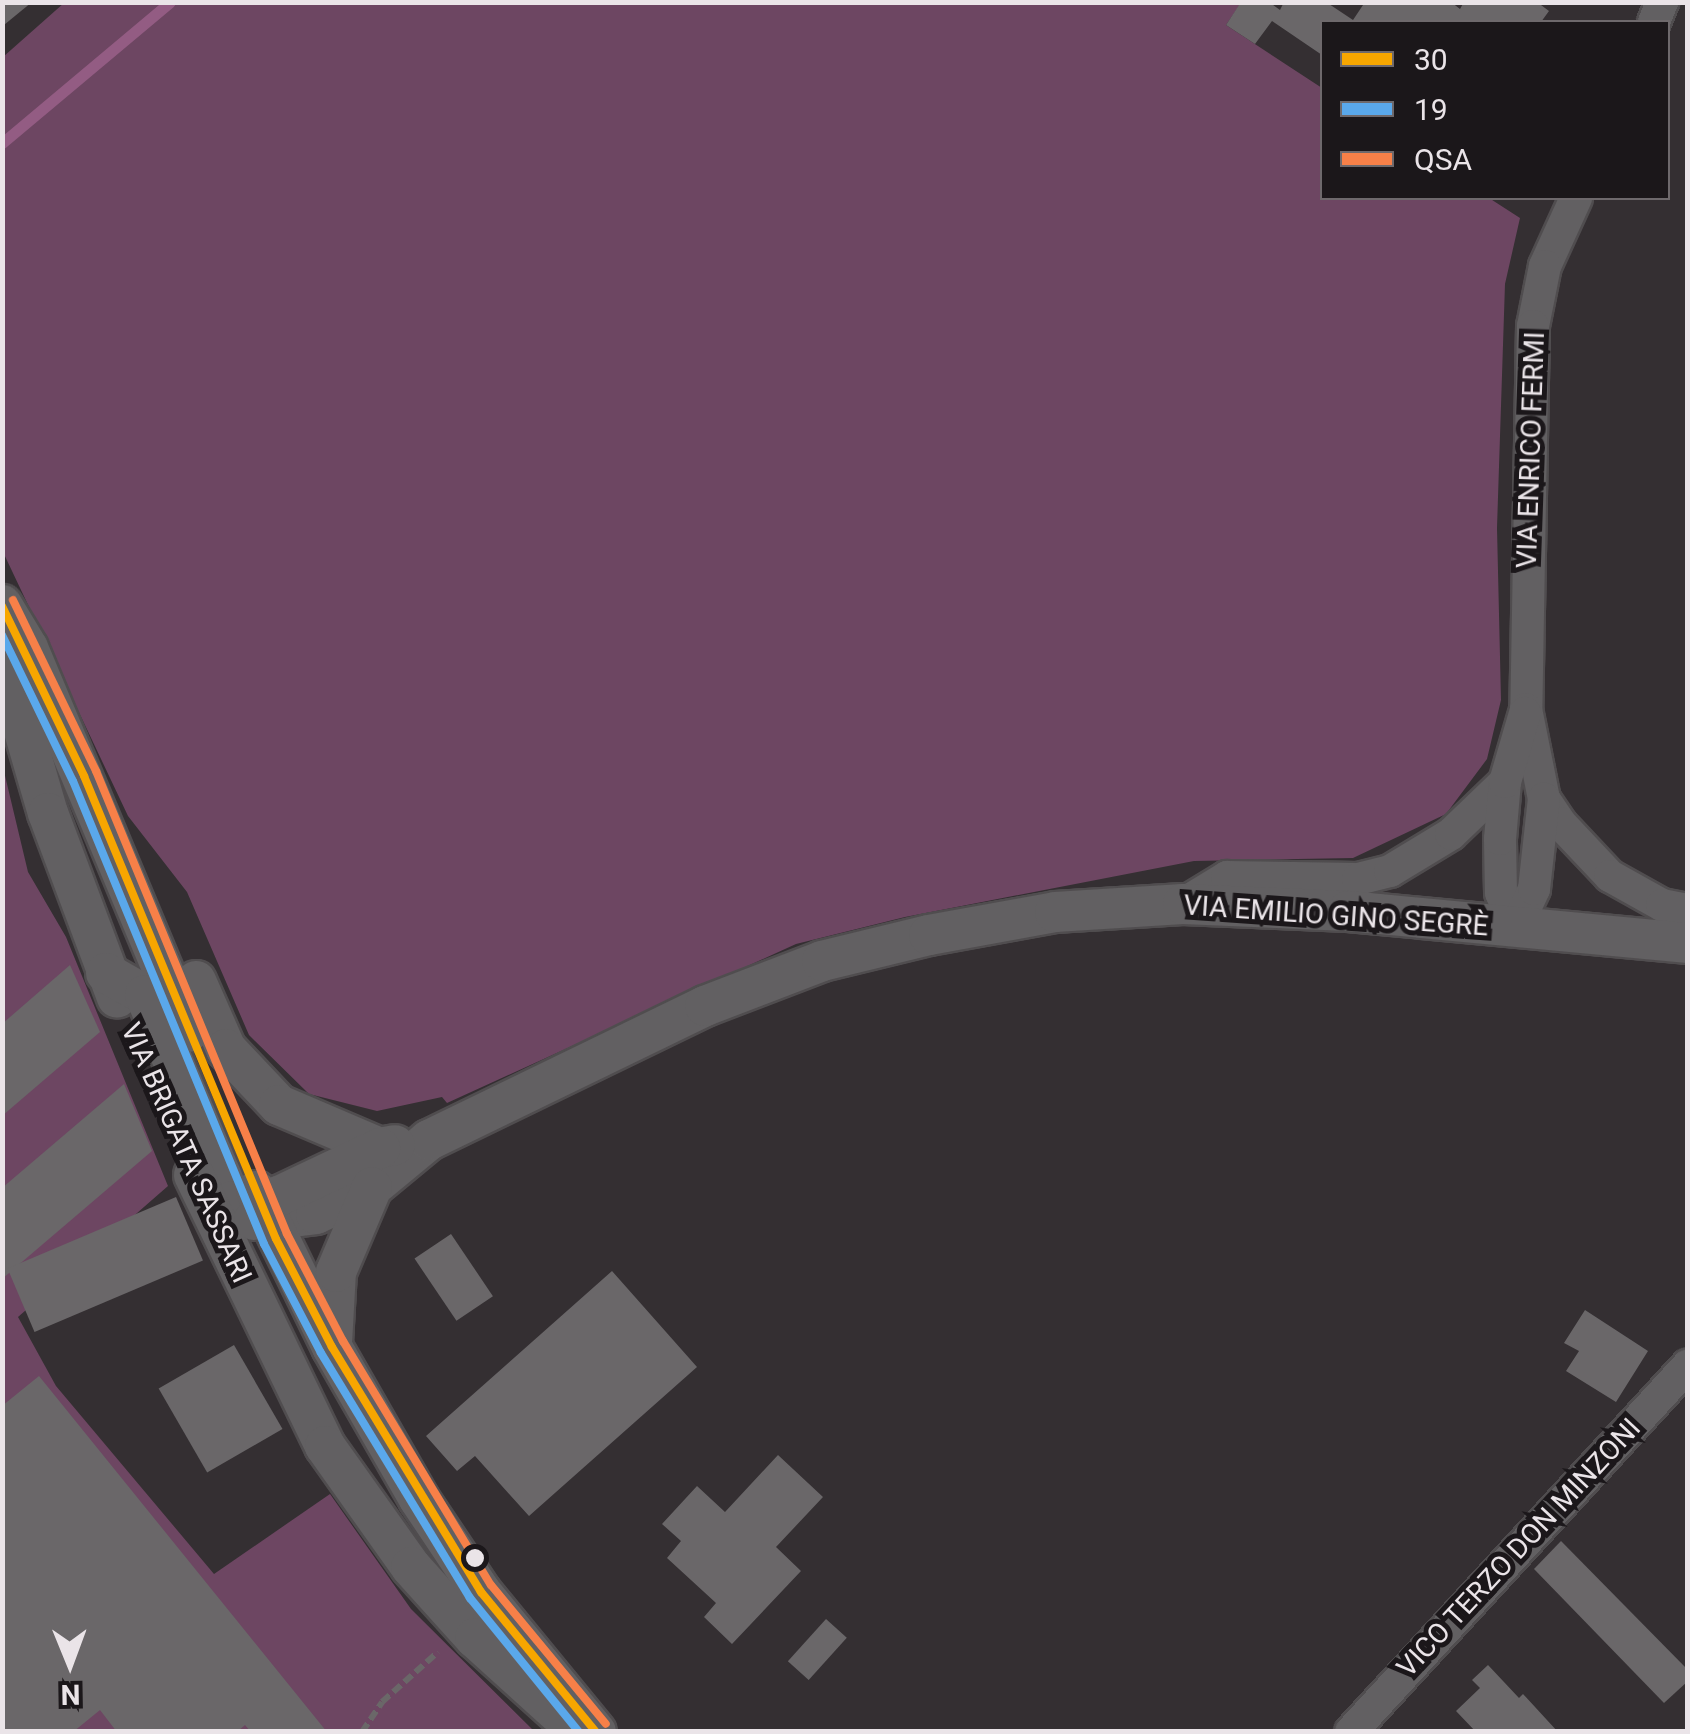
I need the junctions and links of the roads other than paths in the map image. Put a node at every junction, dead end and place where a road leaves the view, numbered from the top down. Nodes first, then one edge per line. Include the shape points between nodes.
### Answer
1 (1575, 200) edge
2 (2, 605) edge
3 (2, 656) edge
4 (1526, 709) junction
5 (1505, 782) junction
6 (1544, 799) junction
7 (1183, 904) junction
8 (1688, 910) edge
9 (1516, 928) junction
10 (1688, 942) edge
11 (157, 953) junction
12 (106, 973) junction
13 (429, 1140) junction
14 (380, 1148) junction
15 (372, 1187) junction
16 (264, 1210) junction
17 (332, 1347) junction
18 (1688, 1364) edge
19 (348, 1480) junction
20 (465, 1610) junction
21 (582, 1732) edge
22 (596, 1732) edge
23 (1351, 1732) edge

1 - 4 street, VIA ENRICO FERMI via 1545,266 1533,326
2 - 11 street, VIA BRIGATA SASSARI via 28,648
3 - 12 street, VIA BRIGATA SASSARI via 48,813
4 - 5 street
4 - 6 street
5 - 7 street via 1451,834 1390,870 1358,880 1227,876
5 - 9 street via 1500,882
6 - 8 street via 1610,876 1662,905
6 - 9 street via 1534,889
7 - 9 street, VIA EMILIO GINO SEGRÈ
7 - 13 street, VIA EMILIO GINO SEGRÈ via 1055,912 822,961 706,1006
9 - 10 street, VIA EMILIO GINO SEGRÈ
11 - 14 street via 191,971 226,1049 249,1079 279,1104
11 - 16 street, VIA BRIGATA SASSARI
12 - 16 street, VIA BRIGATA SASSARI via 144,995 232,1201
12 - 19 street, VIA BRIGATA SASSARI via 269,1342
13 - 14 street
13 - 15 street
14 - 16 street via 279,1196
15 - 16 street via 316,1214
15 - 17 street via 336,1272
16 - 17 street, VIA BRIGATA SASSARI
16 - 19 street via 246,1228 294,1338 354,1444
17 - 20 street, VIA BRIGATA SASSARI
18 - 23 street, VICO TERZO DON MINZONI
19 - 20 street, VIA BRIGATA SASSARI
20 - 21 street
20 - 22 street

